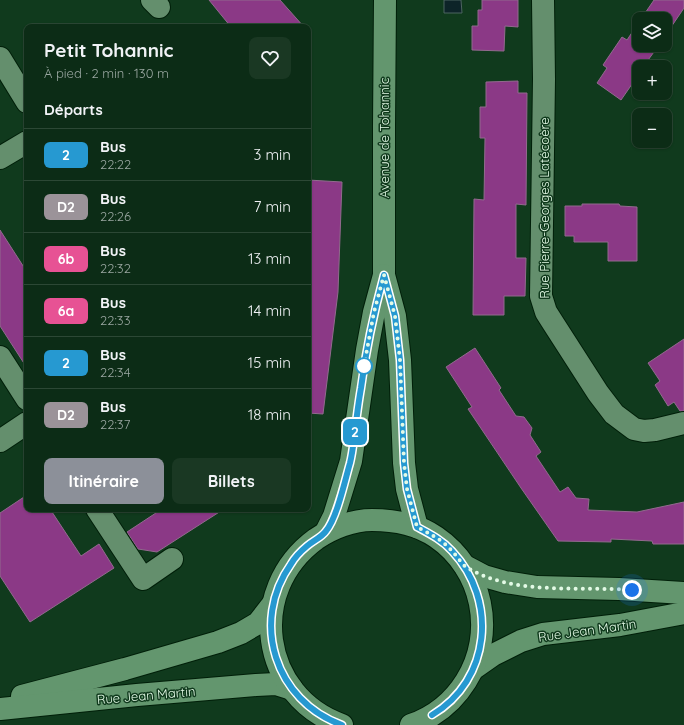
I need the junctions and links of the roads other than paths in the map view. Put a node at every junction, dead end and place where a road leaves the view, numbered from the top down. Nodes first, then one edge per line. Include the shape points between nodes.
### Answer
1 (385, 0) edge
2 (543, 0) edge
3 (0, 58) edge
4 (24, 97) edge
5 (24, 144) edge
6 (0, 158) edge
7 (384, 275) junction
8 (0, 357) edge
9 (24, 394) edge
10 (684, 423) edge
11 (24, 425) edge
12 (0, 441) edge
13 (99, 512) edge
14 (417, 527) junction
15 (326, 532) junction
16 (172, 559) dead end
17 (465, 566) junction
18 (684, 593) edge
19 (272, 605) junction
20 (684, 613) edge
21 (473, 669) junction
22 (292, 689) junction
23 (0, 702) edge
24 (0, 709) edge
25 (335, 724) edge
26 (417, 724) edge

1 - 7 main road, Avenue de Tohannic
2 - 10 street, Rue Pierre-Georges Latécoère via 541,296 546,312 614,414 634,429 644,431
3 - 4 street
5 - 6 street
7 - 14 main road, Avenue de Tohannic via 395,316 400,360 406,482
7 - 15 main road, Avenue de Tohannic via 367,350 351,461 334,516
8 - 9 street
11 - 12 street
13 - 16 street via 143,579
14 - 15 main road via 394,521 371,520 348,523
14 - 17 main road via 435,536 452,550
15 - 19 main road via 307,546 291,563 279,583
17 - 18 main road via 484,576 537,587
17 - 21 main road via 477,590 483,616 482,643
19 - 22 main road via 273,650 280,670
19 - 23 main road, Rue Jean Martin via 258,623 218,642
20 - 21 main road, Rue Jean Martin via 620,625 543,634 521,641 493,655
21 - 26 main road via 460,691 442,709
22 - 24 main road, Rue Jean Martin via 276,684 256,685
22 - 25 main road via 303,702

